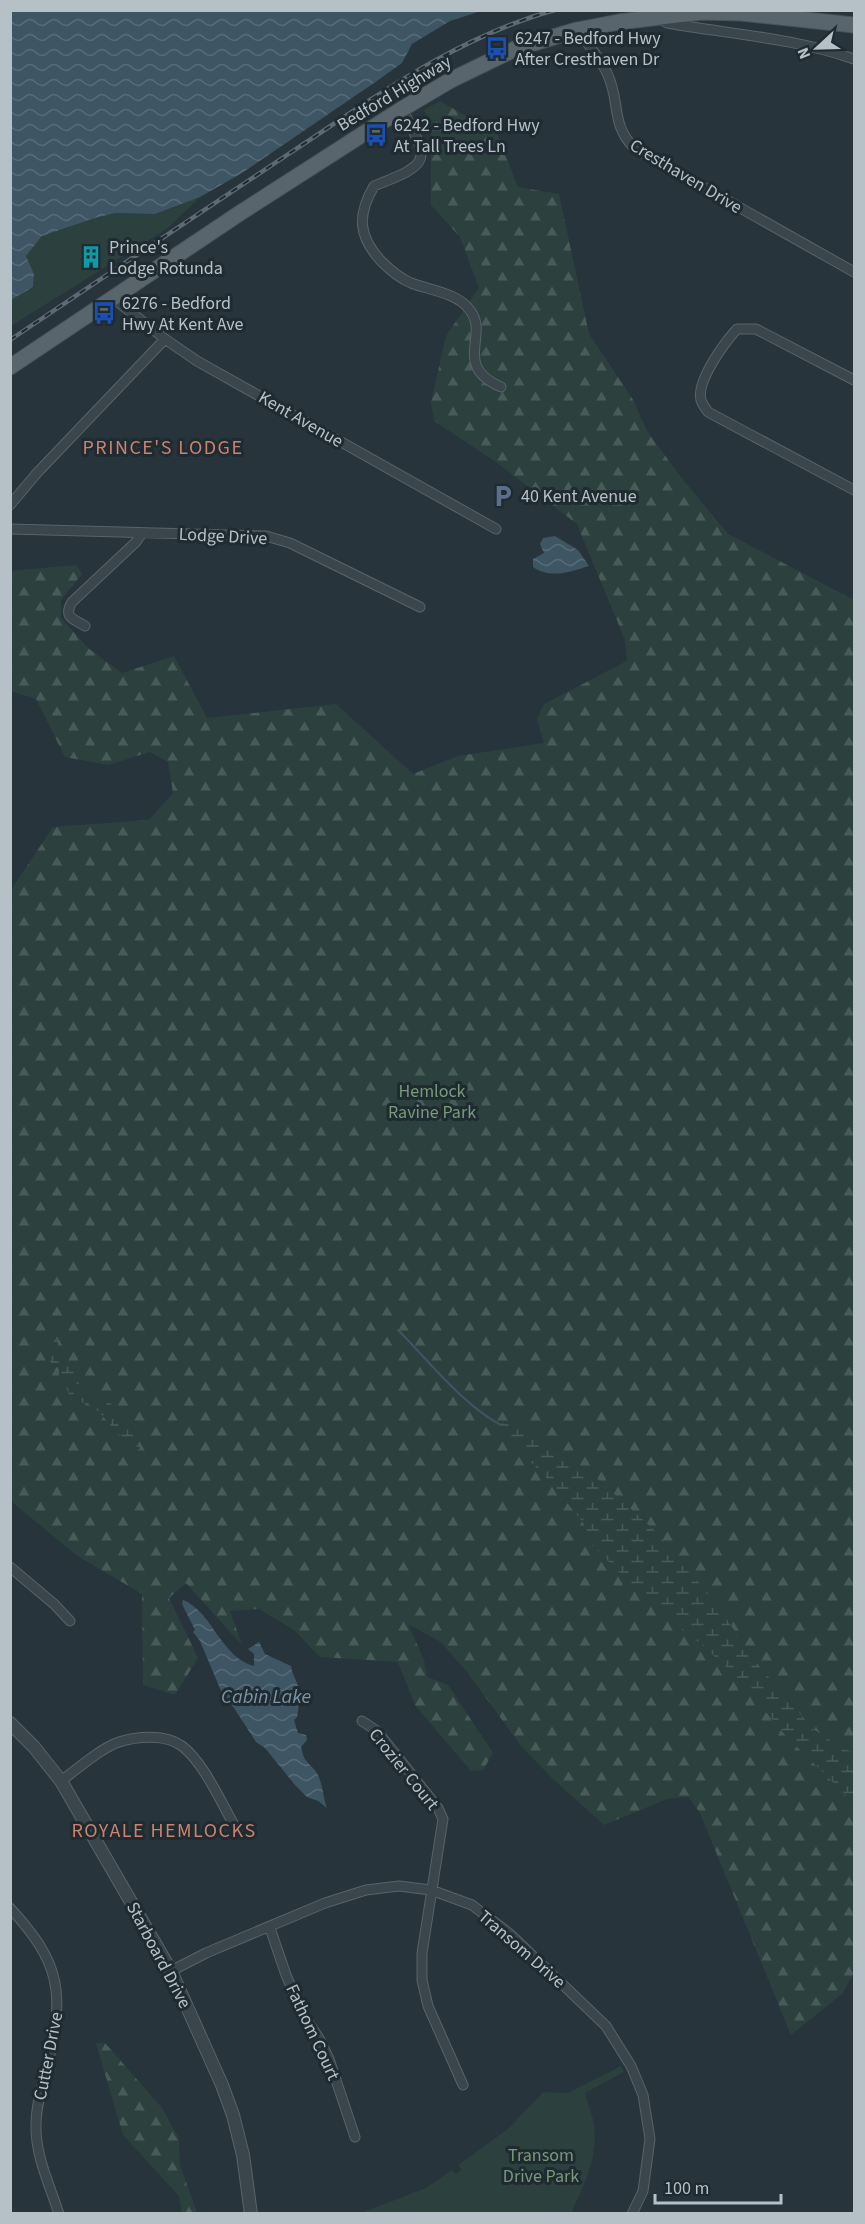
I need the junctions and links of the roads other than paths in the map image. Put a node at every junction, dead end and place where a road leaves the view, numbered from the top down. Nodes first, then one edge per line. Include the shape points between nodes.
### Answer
1 (657, 17) junction
2 (855, 25) edge
3 (577, 30) junction
4 (855, 59) edge
5 (402, 108) junction
6 (855, 272) edge
7 (113, 298) junction
8 (165, 339) junction
9 (10, 367) edge
10 (855, 380) edge
11 (501, 387) dead end
12 (855, 490) edge
13 (10, 505) edge
14 (10, 529) edge
15 (496, 529) dead end
16 (142, 533) junction
17 (420, 607) dead end
18 (85, 626) dead end
19 (10, 1567) edge
20 (70, 1622) dead end
21 (362, 1721) dead end
22 (10, 1723) edge
23 (62, 1781) junction
24 (233, 1823) dead end
25 (431, 1890) junction
26 (10, 1908) edge
27 (270, 1928) junction
28 (171, 1971) junction
29 (463, 2085) dead end
30 (355, 2137) dead end
31 (59, 2214) edge
32 (251, 2214) edge
33 (632, 2214) edge

1 - 2 main road, Bedford Highway via 741,13
1 - 3 main road, Bedford Highway
1 - 4 street via 676,25 824,48
3 - 5 main road, Bedford Highway via 492,58
3 - 6 street, Cresthaven Drive via 608,74 618,124 623,137 634,148
5 - 7 main road, Bedford Highway
5 - 11 street via 420,145 420,159 408,173 374,186 363,209 366,241 369,249 399,278 455,298 470,310 477,333 473,358 485,378
7 - 8 street, Kent Avenue
7 - 9 main road, Bedford Highway
8 - 13 street
8 - 15 street, Kent Avenue via 294,417
10 - 12 street via 756,329 737,329 723,344 701,387 701,400 708,412
14 - 16 street, Lodge Drive
16 - 17 street, Lodge Drive via 266,536 291,543
16 - 18 street via 67,609 71,618
19 - 20 street
21 - 25 street, Crozier Court via 377,1731 443,1819
22 - 23 street, Starboard Drive
23 - 24 street via 118,1742 167,1738 195,1760
23 - 28 street, Starboard Drive
25 - 27 street, Transom Drive via 399,1886 366,1890 325,1903
25 - 29 street, Crozier Court via 422,1980 428,2006
25 - 33 street, Transom Drive via 471,1905 510,1934 606,2026 631,2066 643,2095 650,2139 643,2191
26 - 31 street, Cutter Drive via 41,1944 58,1994 36,2129 40,2157
27 - 28 street, Transom Drive
27 - 30 street, Fathom Court via 295,1995 328,2059
28 - 32 street, Starboard Drive via 233,2115

